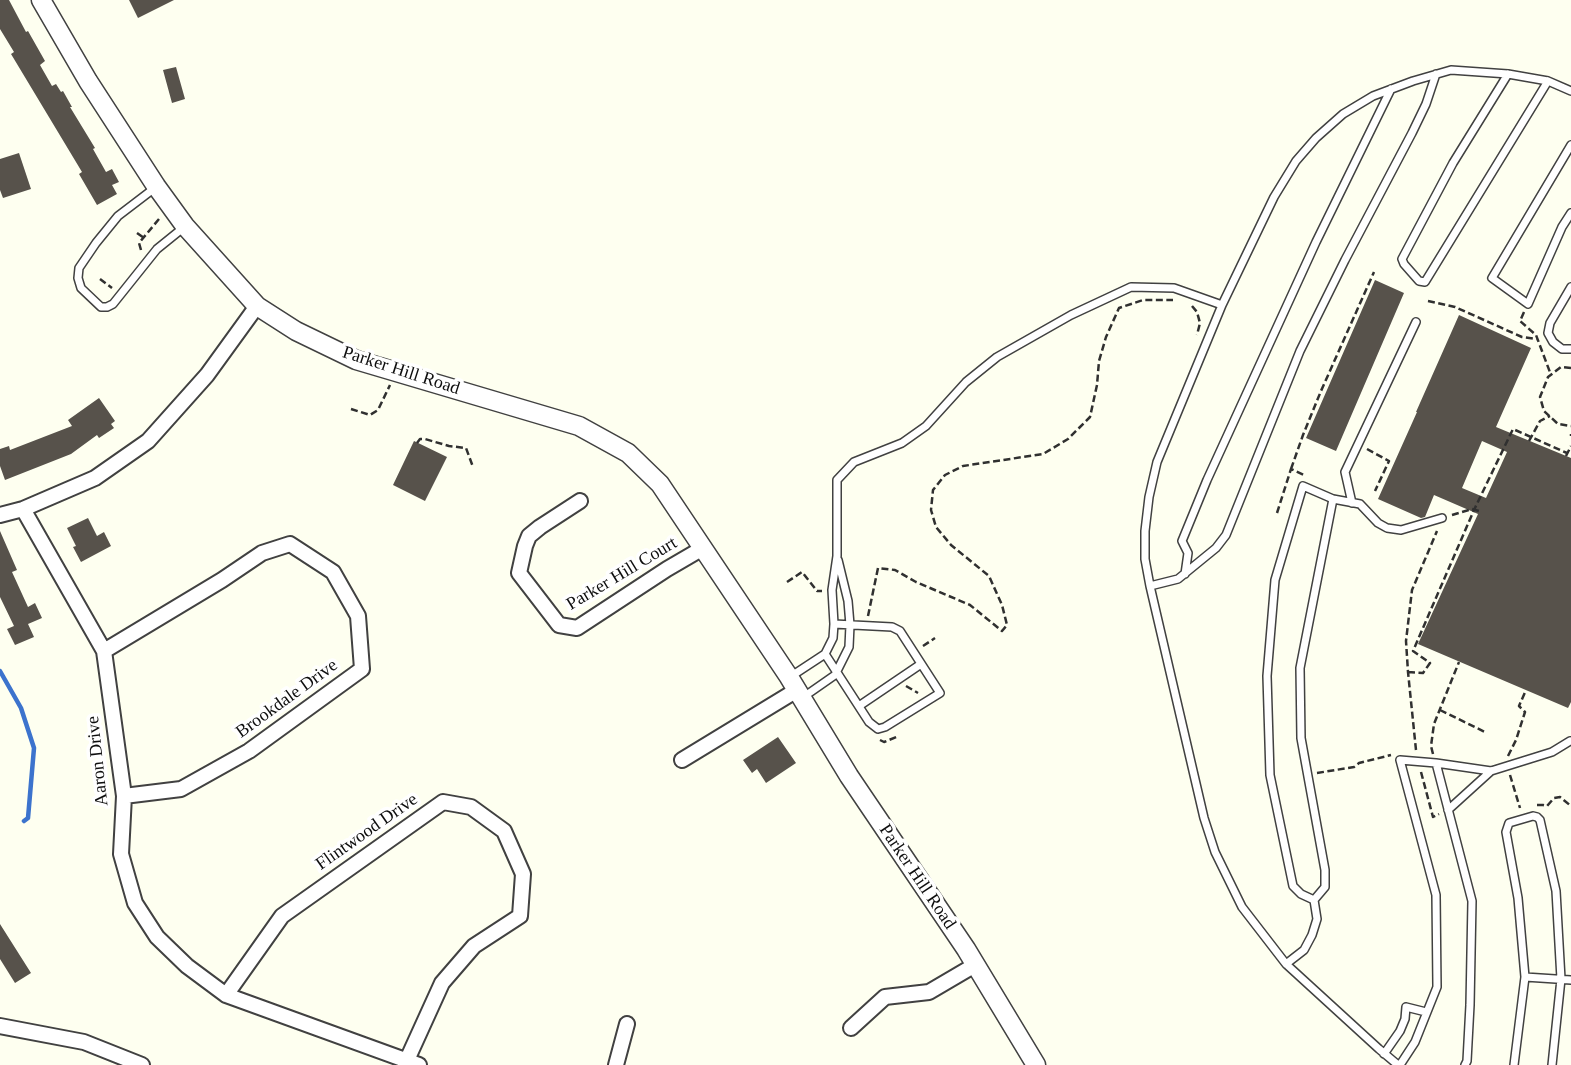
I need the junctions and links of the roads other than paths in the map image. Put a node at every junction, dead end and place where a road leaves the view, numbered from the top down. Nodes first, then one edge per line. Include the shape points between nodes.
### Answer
1 (41, 0) edge
2 (1436, 74) junction
3 (1508, 74) junction
4 (1548, 81) junction
5 (1392, 88) junction
6 (1571, 91) edge
7 (1571, 145) edge
8 (156, 186) junction
9 (1571, 213) edge
10 (180, 230) junction
11 (1571, 287) edge
12 (1222, 304) junction
13 (257, 306) junction
14 (1416, 322) dead end
15 (1571, 349) edge
16 (1333, 499) junction
17 (580, 502) dead end
18 (1352, 503) junction
19 (23, 509) junction
20 (0, 515) edge
21 (1442, 518) road end
22 (703, 548) junction
23 (837, 556) junction
24 (1185, 574) junction
25 (1150, 586) junction
26 (834, 624) junction
27 (850, 625) junction
28 (104, 652) junction
29 (825, 654) junction
30 (921, 664) junction
31 (837, 672) junction
32 (796, 689) junction
33 (859, 706) junction
34 (1570, 741) edge
35 (682, 760) dead end
36 (1436, 764) junction
37 (1491, 771) junction
38 (124, 796) junction
39 (1448, 810) junction
40 (1314, 900) junction
41 (1286, 964) junction
42 (975, 965) junction
43 (1525, 977) junction
44 (1561, 979) junction
45 (1571, 980) edge
46 (226, 995) junction
47 (1426, 1012) junction
48 (627, 1024) dead end
49 (0, 1026) edge
50 (851, 1028) dead end
51 (1384, 1054) junction
52 (413, 1063) edge
53 (142, 1065) edge
54 (616, 1065) edge
55 (1036, 1065) edge
56 (1399, 1065) edge
57 (1465, 1065) edge
58 (1514, 1065) edge
59 (1552, 1065) edge

1 - 8 street, Parker Hill Road
2 - 3 lane via 1451,70
2 - 5 lane
2 - 24 lane via 1417,123 1300,351 1226,535
3 - 4 lane
3 - 4 lane via 1402,259 1419,281 1425,282
4 - 6 lane
5 - 12 lane via 1343,114 1296,161
5 - 24 lane via 1207,480 1182,541 1188,554
7 - 9 lane via 1492,278 1528,304
8 - 10 street, Parker Hill Road
8 - 10 lane via 118,216 96,243 79,268 81,288 101,307 113,304 157,249
10 - 13 street, Parker Hill Road
11 - 15 lane via 1549,323 1548,333 1562,349
12 - 23 lane via 1174,288 1131,287 997,357 966,382 926,426 902,443 854,462 837,480
12 - 25 lane via 1154,473 1144,531
13 - 19 street via 207,375 148,441 95,478
13 - 22 street, Parker Hill Road via 356,360 579,426 628,453 660,484
14 - 18 lane via 1345,472
16 - 18 lane
16 - 40 lane via 1300,668 1301,738 1325,870 1325,887
16 - 40 lane via 1303,485 1275,580 1267,676 1272,788 1293,886
17 - 22 street, Parker Hill Court via 529,536 519,573 559,625 577,628
18 - 21 lane via 1394,529
19 - 20 street
19 - 28 street, Aaron Drive
22 - 32 street, Parker Hill Road
23 - 26 lane
23 - 27 lane
24 - 25 lane
25 - 41 lane via 1215,852 1242,907
26 - 27 lane
26 - 29 lane
27 - 30 lane via 900,631
27 - 31 lane via 849,647
28 - 38 street, Aaron Drive
28 - 38 street, Brookdale Drive via 262,553 290,544 333,572 358,616 362,669 249,751 181,789
29 - 31 lane
29 - 32 lane
30 - 33 lane
30 - 33 lane via 940,693 878,729
31 - 32 lane
31 - 33 lane
32 - 35 street
32 - 42 street, Parker Hill Road
34 - 37 lane via 1552,752
36 - 37 lane
36 - 39 lane
36 - 47 lane via 1402,758 1436,895 1437,987
37 - 39 lane
38 - 46 street, Aaron Drive via 121,854 135,903 157,937
39 - 57 lane via 1472,901
40 - 41 lane via 1317,919 1312,935 1304,950
41 - 51 lane
42 - 50 street via 929,992 885,997
42 - 55 street, Parker Hill Road
43 - 44 lane
43 - 44 lane via 1506,832 1509,823 1533,816 1540,820 1556,891
43 - 58 lane
44 - 45 lane
44 - 59 lane
46 - 52 street, Aaron Drive
46 - 52 street, Flintwood Drive via 282,916 443,802 471,807 504,831 523,874 520,916 474,946 442,983
47 - 51 lane via 1406,1007 1400,1031
47 - 56 lane via 1415,1042
48 - 54 street
49 - 53 street via 84,1042
51 - 56 lane

